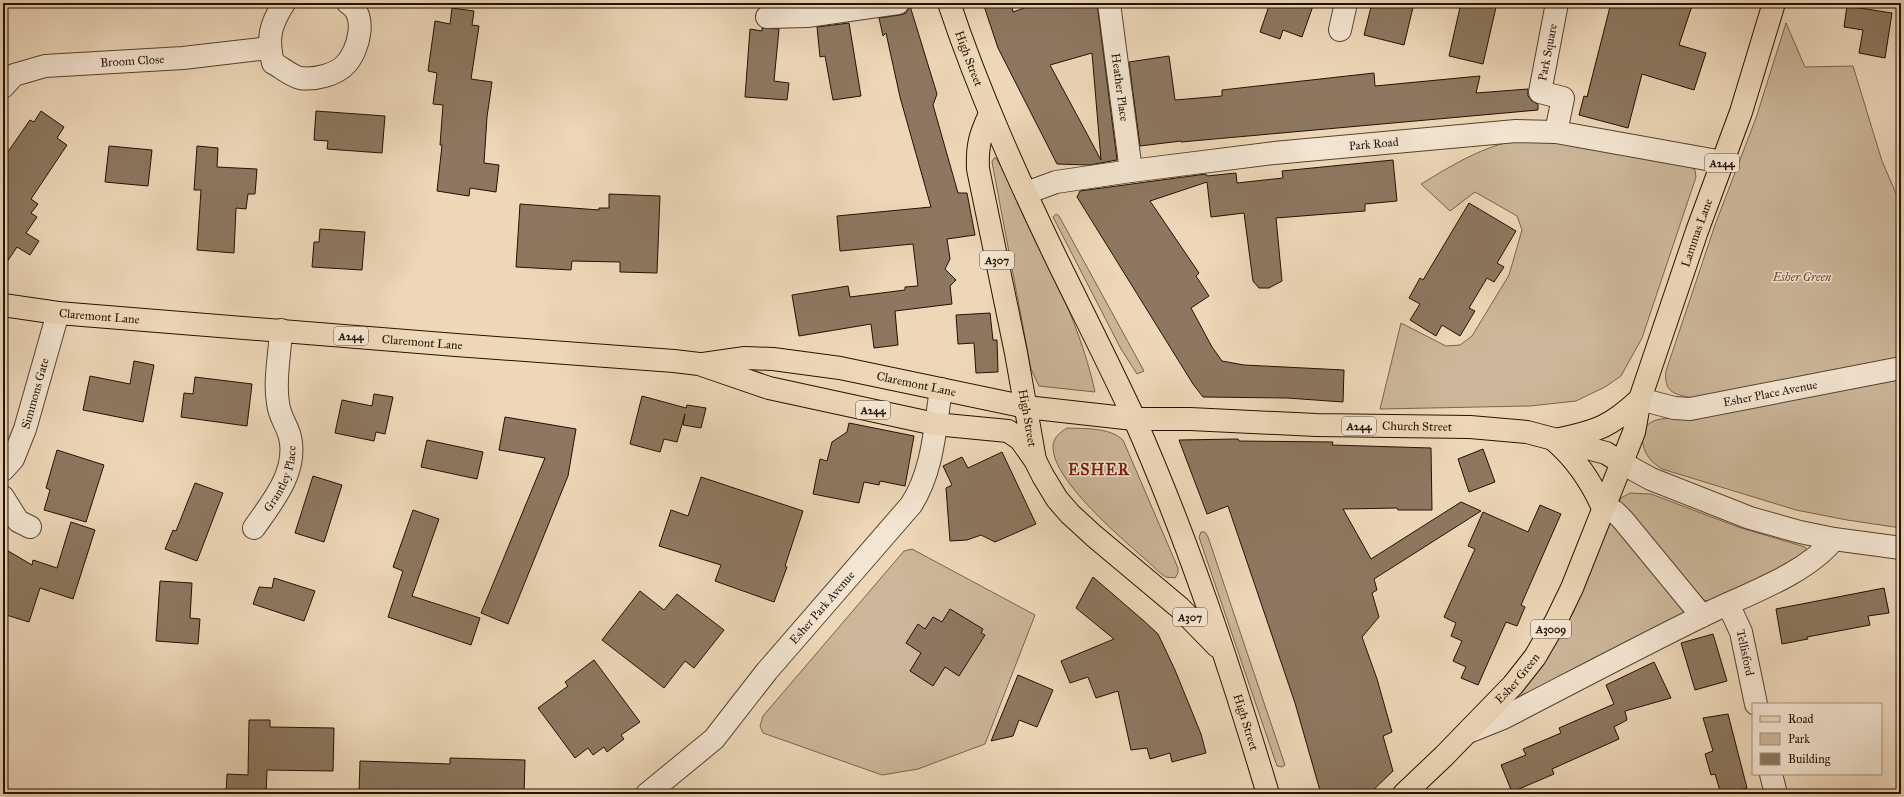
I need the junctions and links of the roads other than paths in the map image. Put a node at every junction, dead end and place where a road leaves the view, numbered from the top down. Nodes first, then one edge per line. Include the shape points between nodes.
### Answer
1 (284, 3) edge
2 (348, 3) edge
3 (898, 3) edge
4 (949, 3) edge
5 (1109, 3) edge
6 (1346, 3) edge
7 (1557, 3) edge
8 (1774, 3) edge
9 (767, 17) dead end
10 (1340, 30) dead end
11 (269, 48) junction
12 (3, 88) edge
13 (990, 114) junction
14 (1556, 132) junction
15 (1723, 162) junction
16 (1131, 172) junction
17 (1026, 193) junction
18 (3, 305) edge
19 (58, 313) junction
20 (281, 330) junction
21 (699, 364) junction
22 (1901, 368) edge
23 (941, 389) junction
24 (1640, 399) junction
25 (1026, 407) junction
26 (1134, 419) junction
27 (935, 424) junction
28 (1554, 440) junction
29 (1036, 460) junction
30 (1622, 463) junction
31 (3, 470) edge
32 (3, 497) edge
33 (1603, 508) junction
34 (30, 527) dead end
35 (254, 528) dead end
36 (1834, 539) junction
37 (1901, 548) edge
38 (1728, 604) junction
39 (1702, 616) junction
40 (1222, 651) junction
41 (1756, 703) edge
42 (1468, 732) junction
43 (1771, 775) edge
44 (646, 794) edge
45 (1268, 794) edge
46 (1404, 794) edge
47 (1776, 794) edge

1 - 11 street via 271,26
2 - 11 street via 353,6 359,20 359,35 355,51 346,65 334,72 318,78 299,78 273,62
3 - 9 street via 807,16
4 - 13 main road, High Street / A307
5 - 16 street, Heather Place
6 - 10 street
7 - 14 street, Park Square via 1540,92 1563,98
8 - 15 main road, Lammas Lane / A244
11 - 12 street, Broom Close via 183,58 44,66 14,75
13 - 17 main road, High Street / A307
13 - 25 main road, High Street / A307 via 980,134 977,149 978,169
14 - 15 street, Park Road
14 - 16 street, Park Road via 1500,132 1274,153
15 - 24 main road, Lammas Lane / A244
16 - 17 street, Park Road via 1056,182
17 - 26 main road, High Street / A307
18 - 19 main road, Claremont Lane / A244
19 - 20 main road, Claremont Lane / A244
19 - 31 street, Simmons Gate via 25,429 13,459
20 - 21 main road, Claremont Lane / A244
20 - 35 street, Grantley Place via 277,402 290,438 292,452 281,487
21 - 23 main road, Claremont Lane / A244 via 745,358 773,359 840,368
21 - 27 main road, Claremont Lane / A244 via 769,388
22 - 24 street, Esher Place Avenue via 1690,409 1674,408
23 - 25 main road, Claremont Lane / A244
23 - 27 street, Esher Park Avenue
24 - 28 main road, A244 via 1617,419 1604,426
24 - 30 main road, Lammas Lane / A244 via 1634,432
25 - 26 main road, Claremont Lane / A244
25 - 29 main road, High Street / A307
26 - 28 main road, Church Street / A244 via 1470,427 1527,432
26 - 40 main road, High Street / A307 via 1177,522
27 - 29 main road, Claremont Lane / A244 via 1008,431 1020,439
27 - 44 street, Esher Park Avenue via 924,479 911,505 772,665 714,738
28 - 30 main road, Church Street / A244 via 1606,453
28 - 33 main road via 1580,466
29 - 40 main road, High Street / A307 via 1057,499 1070,514 1180,608
30 - 33 main road, Esher Green / A3009
30 - 36 street via 1651,479 1750,518
32 - 34 street via 18,521
33 - 39 street via 1615,512 1623,520
33 - 42 main road, Esher Green / A3009 via 1572,588 1535,657
36 - 37 street
36 - 38 street, Esher Green via 1825,551 1808,565
38 - 39 street, Esher Green
38 - 41 street, Tellisford via 1741,632
39 - 42 street, Esher Green via 1503,718
40 - 45 main road, High Street / A307
42 - 46 main road, Esher Green / A3009
43 - 47 street

